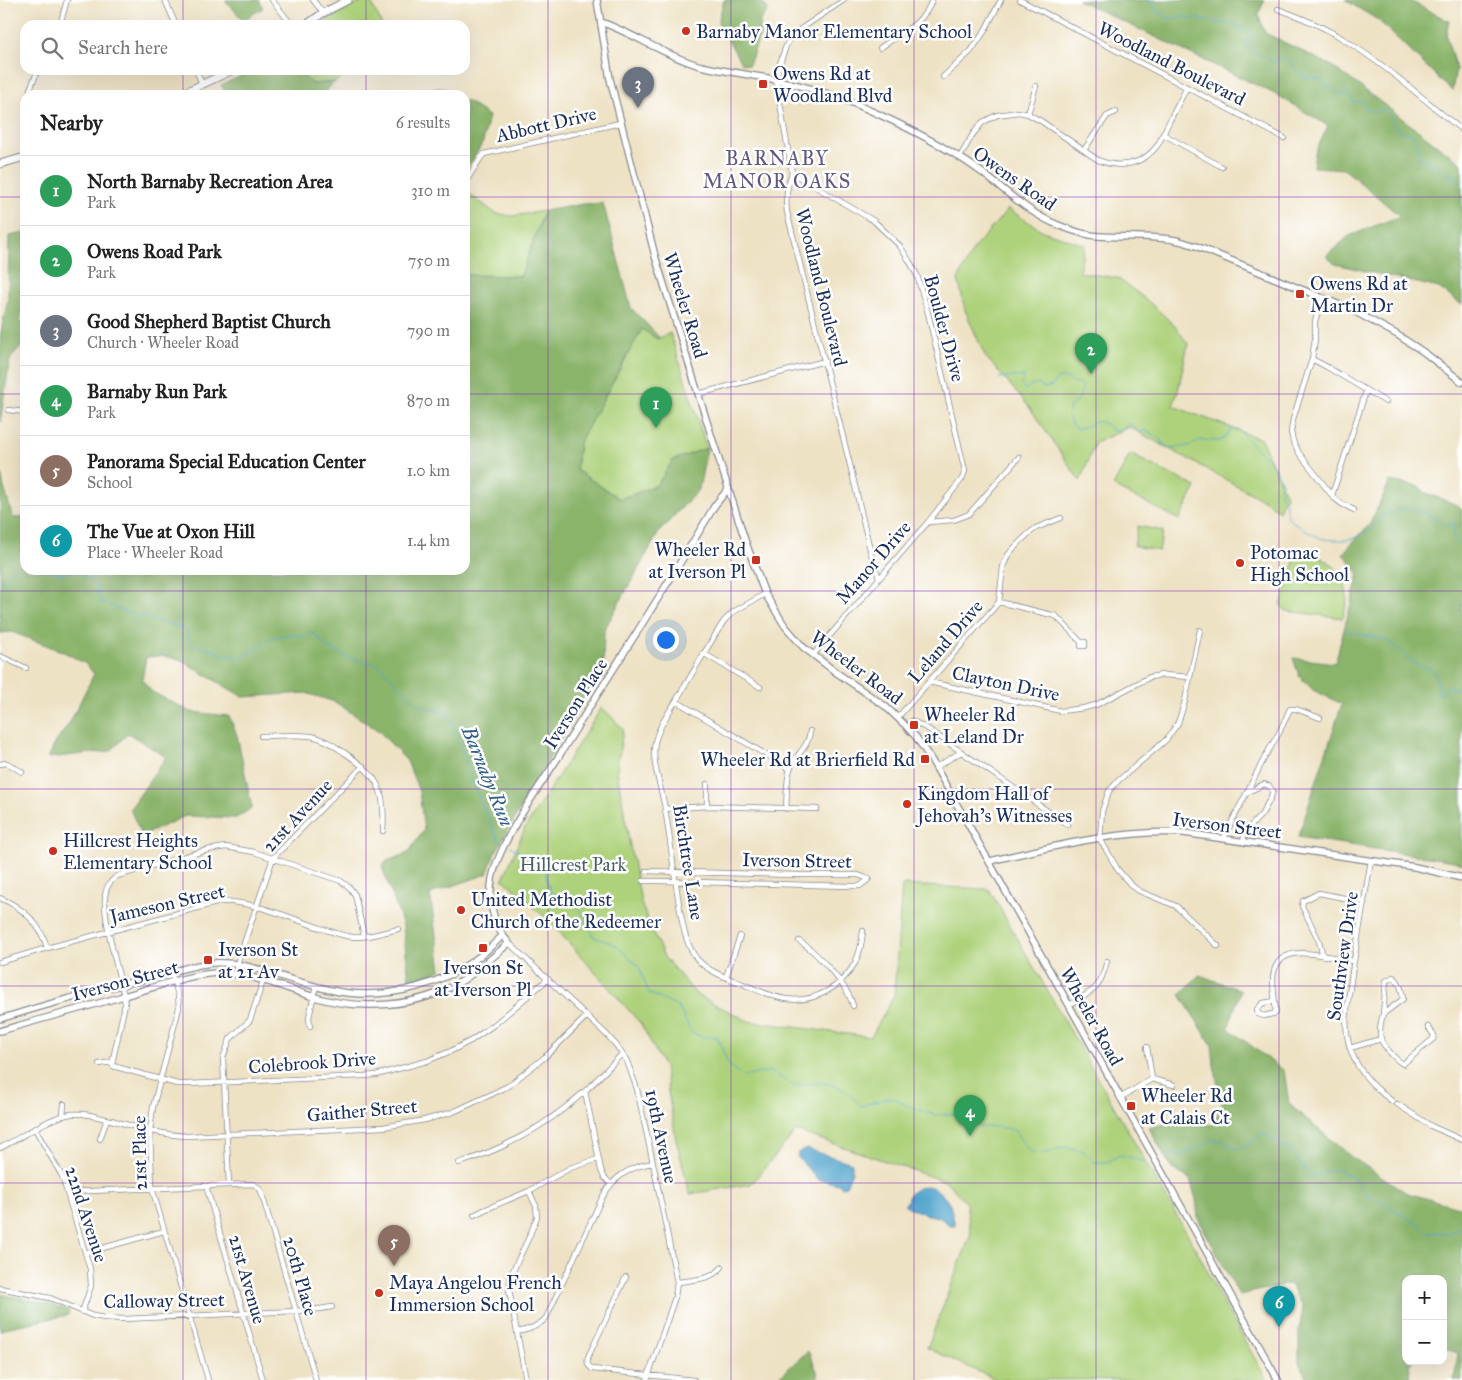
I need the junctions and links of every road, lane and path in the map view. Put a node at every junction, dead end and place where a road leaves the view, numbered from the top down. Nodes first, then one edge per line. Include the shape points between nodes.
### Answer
1 (67, 0) edge
2 (165, 0) edge
3 (272, 0) edge
4 (313, 0) edge
5 (348, 0) edge
6 (597, 0) edge
7 (844, 0) edge
8 (932, 0) edge
9 (1001, 0) edge
10 (1020, 0) edge
11 (1278, 9) dead end
12 (323, 13) junction
13 (61, 20) edge
14 (174, 20) edge
15 (288, 20) edge
16 (313, 20) edge
17 (601, 22) junction
18 (880, 48) dead end
19 (36, 75) edge
20 (198, 75) edge
21 (222, 75) edge
22 (943, 77) dead end
23 (776, 80) junction
24 (202, 84) junction
25 (1036, 86) dead end
26 (1187, 87) junction
27 (30, 90) edge
28 (189, 90) edge
29 (1116, 112) dead end
30 (1028, 114) junction
31 (620, 122) junction
32 (1462, 130) edge
33 (1163, 134) junction
34 (1284, 138) dead end
35 (1084, 150) junction
36 (960, 157) junction
37 (20, 158) edge
38 (0, 164) edge
39 (1222, 167) dead end
40 (792, 173) junction
41 (470, 175) edge
42 (1323, 297) junction
43 (1312, 359) junction
44 (824, 361) junction
45 (1462, 382) edge
46 (1366, 390) junction
47 (698, 394) junction
48 (1386, 402) dead end
49 (8, 410) dead end
50 (20, 411) edge
51 (1019, 457) dead end
52 (954, 488) joint
53 (728, 489) junction
54 (1332, 495) junction
55 (1354, 510) dead end
56 (1061, 518) dead end
57 (928, 522) junction
58 (879, 578) junction
59 (765, 594) junction
60 (998, 602) junction
61 (1200, 630) dead end
62 (1080, 642) dead end
63 (703, 653) junction
64 (813, 655) junction
65 (0, 656) edge
66 (26, 668) dead end
67 (1190, 677) junction
68 (929, 682) junction
69 (760, 687) dead end
70 (676, 701) junction
71 (898, 717) junction
72 (1320, 718) dead end
73 (912, 721) dead end
74 (810, 732) dead end
75 (261, 736) dead end
76 (961, 752) junction
77 (0, 764) edge
78 (363, 766) junction
79 (936, 767) junction
80 (790, 769) junction
81 (22, 772) dead end
82 (707, 784) dead end
83 (1247, 792) junction
84 (707, 806) junction
85 (666, 809) junction
86 (786, 809) junction
87 (817, 809) dead end
88 (1068, 825) dead end
89 (383, 831) dead end
90 (1223, 838) junction
91 (1100, 839) junction
92 (1244, 842) junction
93 (273, 858) junction
94 (1371, 860) junction
95 (989, 861) junction
96 (646, 871) dead end
97 (673, 872) junction
98 (1462, 878) edge
99 (643, 881) dead end
100 (674, 882) junction
101 (0, 898) edge
102 (1364, 902) junction
103 (257, 907) junction
104 (398, 929) dead end
105 (863, 930) dead end
106 (110, 932) junction
107 (364, 936) junction
108 (502, 936) junction
109 (740, 936) dead end
110 (799, 942) dead end
111 (509, 943) junction
112 (1218, 946) dead end
113 (48, 948) junction
114 (1323, 956) junction
115 (1108, 960) dead end
116 (1354, 961) junction
117 (0, 962) edge
118 (237, 964) junction
119 (171, 972) junction
120 (266, 972) junction
121 (235, 974) junction
122 (726, 977) junction
123 (548, 979) junction
124 (174, 982) junction
125 (263, 982) junction
126 (840, 983) junction
127 (122, 984) junction
128 (316, 986) junction
129 (124, 996) junction
130 (314, 997) junction
131 (1275, 1001) junction
132 (1069, 1005) junction
133 (853, 1006) dead end
134 (1383, 1014) junction
135 (587, 1016) junction
136 (0, 1019) edge
137 (310, 1026) dead end
138 (1428, 1027) dead end
139 (0, 1031) edge
140 (1381, 1039) junction
141 (1147, 1047) dead end
142 (1350, 1048) junction
143 (622, 1054) junction
144 (99, 1064) dead end
145 (113, 1064) junction
146 (1152, 1079) junction
147 (160, 1080) junction
148 (224, 1082) junction
149 (1174, 1085) dead end
150 (585, 1091) junction
151 (1120, 1098) junction
152 (1392, 1100) dead end
153 (64, 1104) dead end
154 (1397, 1104) dead end
155 (63, 1116) junction
156 (107, 1119) junction
157 (35, 1129) junction
158 (150, 1130) junction
159 (226, 1134) junction
160 (100, 1139) dead end
161 (1462, 1140) edge
162 (0, 1148) edge
163 (598, 1160) junction
164 (458, 1163) dead end
165 (654, 1163) junction
166 (611, 1184) junction
167 (206, 1186) junction
168 (229, 1186) junction
169 (152, 1188) junction
170 (529, 1191) junction
171 (67, 1192) junction
172 (474, 1216) dead end
173 (164, 1231) junction
174 (86, 1253) junction
175 (722, 1267) dead end
176 (626, 1277) dead end
177 (677, 1282) junction
178 (0, 1288) edge
179 (332, 1307) dead end
180 (296, 1311) junction
181 (82, 1312) junction
182 (243, 1314) junction
183 (190, 1316) junction
184 (517, 1332) junction
185 (647, 1377) edge
186 (208, 1380) edge
187 (262, 1380) edge
188 (316, 1380) edge
189 (526, 1380) edge
190 (694, 1380) edge
191 (1278, 1380) edge

1 - 13 street
2 - 14 street
3 - 15 street
4 - 12 street
5 - 12 main road
6 - 17 main road, Wheeler Road
7 - 23 street, Woodland Boulevard via 790,38
8 - 18 street via 921,19
9 - 22 street via 972,51
10 - 26 street, Woodland Boulevard
11 - 32 street via 1342,38
12 - 16 main road
17 - 23 main road, Owens Road via 685,61
17 - 31 main road, Wheeler Road
19 - 27 street
20 - 24 street
21 - 24 main road
23 - 36 main road, Owens Road via 857,105
23 - 40 street, Woodland Boulevard
24 - 28 main road
25 - 30 street
26 - 33 street
26 - 34 street, Woodland Boulevard
29 - 35 street via 1106,116
30 - 35 street
30 - 36 street via 1009,112 990,118 972,134
31 - 41 street, Abbott Drive via 484,154
31 - 47 main road, Wheeler Road via 662,280
33 - 35 street via 1150,154 1142,160 1123,165 1107,164
33 - 39 street
36 - 42 main road, Owens Road via 1033,212 1058,225 1097,236 1145,236 1180,241
37 - 38 main road
40 - 44 street, Woodland Boulevard via 786,197 788,212
40 - 52 street, Boulder Drive via 874,221 900,246 917,275 965,468 964,476
42 - 43 street via 1315,321
42 - 45 main road, Owens Road via 1396,334
43 - 46 street
43 - 54 street via 1291,432 1299,453
44 - 47 street
44 - 58 street, Woodland Boulevard
46 - 48 street
46 - 54 street
47 - 53 main road, Wheeler Road
49 - 50 street
51 - 57 street via 969,514 954,520
52 - 57 street, Manor Drive
53 - 59 main road, Wheeler Road
53 - 108 main road, Iverson Place via 511,834 491,887 494,916
54 - 55 street
56 - 60 street, Leland Drive via 1036,528 1008,555 1001,574
57 - 58 street, Manor Drive
58 - 64 street, Manor Drive
59 - 63 street, Birchtree Lane via 728,616
59 - 64 main road, Wheeler Road via 785,626
60 - 62 street via 1056,616
60 - 68 street, Leland Drive
61 - 67 street
63 - 69 street
63 - 70 street, Birchtree Lane
64 - 71 main road, Wheeler Road
65 - 66 street
67 - 68 street, Clayton Drive via 1150,677 1096,705 1062,711
67 - 91 street via 1182,712 1173,731 1109,791 1102,812
68 - 71 street, Leland Drive
70 - 80 street
70 - 85 street, Birchtree Lane via 662,722 654,747
71 - 79 main road, Wheeler Road
72 - 83 street via 1290,709
73 - 76 street
74 - 80 street via 807,744
75 - 78 street via 318,737
76 - 79 street
76 - 88 street
77 - 81 street via 7,763
78 - 89 street via 373,776 381,794
78 - 93 street, 21st Avenue
79 - 95 main road, Wheeler Road
80 - 86 street
82 - 84 street
83 - 90 street
83 - 92 street via 1264,784 1273,791 1262,814 1244,833
84 - 85 street
84 - 86 street
85 - 97 street, Birchtree Lane
86 - 87 street
90 - 91 main road, Iverson Street via 1168,832
90 - 92 main road, Iverson Street
91 - 95 main road, Iverson Street
91 - 112 street via 1130,884 1176,906
92 - 94 main road, Iverson Street
93 - 103 street, 21st Avenue
93 - 106 street via 226,847 118,876 106,891 104,904
93 - 107 street via 342,881 348,886 356,898
94 - 98 main road, Iverson Street
94 - 102 street, Southview Drive
95 - 132 main road, Wheeler Road
96 - 97 street, Iverson Street
97 - 100 street, Birchtree Lane
97 - 100 street, Iverson Street via 858,875 868,879 860,886
99 - 100 street, Iverson Street
100 - 122 street, Birchtree Lane via 689,947 703,965
101 - 113 street via 11,902 30,917
102 - 114 street via 1319,893 1303,901 1302,906
102 - 116 street, Southview Drive
103 - 106 street, Jameson Street via 240,902 220,902
103 - 107 street, Jameson Street via 343,935
103 - 118 street, 21st Avenue
104 - 107 street, Jameson Street
105 - 126 street, Birchtree Lane via 855,963
106 - 113 street, Jameson Street
106 - 127 street
108 - 111 main road, Iverson Place
108 - 128 main road, Iverson Street via 480,956 456,971 413,988 364,994
109 - 122 street
110 - 126 street via 817,955
111 - 123 street, 19th Avenue
111 - 130 main road, Iverson Street via 460,982 414,1000 360,1005
113 - 117 street, Jameson Street
114 - 116 street
114 - 131 street via 1298,952 1280,960 1273,978
115 - 132 street via 1098,987
116 - 142 street, Southview Drive via 1346,1012
118 - 119 main road, Iverson Street via 194,966
118 - 120 main road, Iverson Street
118 - 121 street, 21st Avenue
119 - 124 street, 21st Place
119 - 127 main road, Iverson Street
120 - 125 street
120 - 128 main road, Iverson Street
121 - 124 main road, Iverson Street via 216,973
121 - 125 main road, Iverson Street
122 - 126 street, Birchtree Lane via 768,994 796,1000 818,996
123 - 135 street, 19th Avenue
123 - 148 street, Colebrook Drive via 472,1040 427,1061 364,1076
124 - 129 main road, Iverson Street
124 - 147 street, 21st Place via 179,1008
125 - 130 main road, Iverson Street
125 - 148 street via 250,1020 233,1035 227,1047 223,1060
126 - 133 street
127 - 129 street
127 - 136 main road, Iverson Street
128 - 130 street
129 - 139 main road, Iverson Street
129 - 145 street
130 - 137 street
131 - 131 street via 1260,1005 1257,1012 1264,1016 1275,1014
132 - 151 main road, Wheeler Road
134 - 134 street via 1386,982 1393,977 1403,999
134 - 140 street
135 - 143 street, 19th Avenue
135 - 159 street, Gaither Street via 546,1057 508,1086 453,1112 384,1127
138 - 140 street via 1433,1039 1404,1064
140 - 142 street
141 - 146 street
142 - 152 street, Southview Drive via 1367,1079
143 - 150 street
143 - 165 street, 19th Avenue via 637,1089
144 - 145 street
145 - 147 street, Colebrook Drive
146 - 149 street
146 - 151 street
147 - 148 street, Colebrook Drive via 177,1084
147 - 158 street, 21st Place
148 - 159 street
150 - 163 street
150 - 164 street via 515,1141
151 - 191 main road, Wheeler Road
153 - 155 street
154 - 161 street via 1431,1126
155 - 156 street, Gaither Street via 83,1113
155 - 157 street, Gaither Street
156 - 158 street, Gaither Street
156 - 160 street
157 - 162 street, Gaither Street
157 - 171 street, 22nd Avenue via 58,1168
158 - 159 street, Gaither Street via 176,1136
158 - 169 street, 21st Place
159 - 168 street
163 - 166 street
163 - 170 street via 570,1168
165 - 166 street via 632,1168
165 - 177 street, 19th Avenue
166 - 184 street via 546,1318 540,1325
167 - 168 street
167 - 169 street
167 - 182 street, 21st Avenue
168 - 180 street, 20th Place via 253,1184 261,1191
169 - 171 street
169 - 173 street, 21st Place
170 - 172 street
170 - 184 street via 537,1217 509,1285
171 - 174 street, 22nd Avenue
173 - 174 street
173 - 183 street, 21st Place
174 - 181 street, 22nd Avenue via 91,1286
175 - 177 street via 712,1275
176 - 185 street via 587,1363 592,1369
177 - 185 street, 19th Avenue via 675,1297
178 - 181 street, Calloway Street via 50,1298
179 - 180 street, Calloway Street
180 - 182 street, Calloway Street
180 - 188 street, 20th Place
181 - 183 street, Calloway Street via 105,1318
182 - 183 street, Calloway Street
182 - 187 street, 21st Avenue
183 - 186 street, 21st Place
184 - 189 street
185 - 190 street

